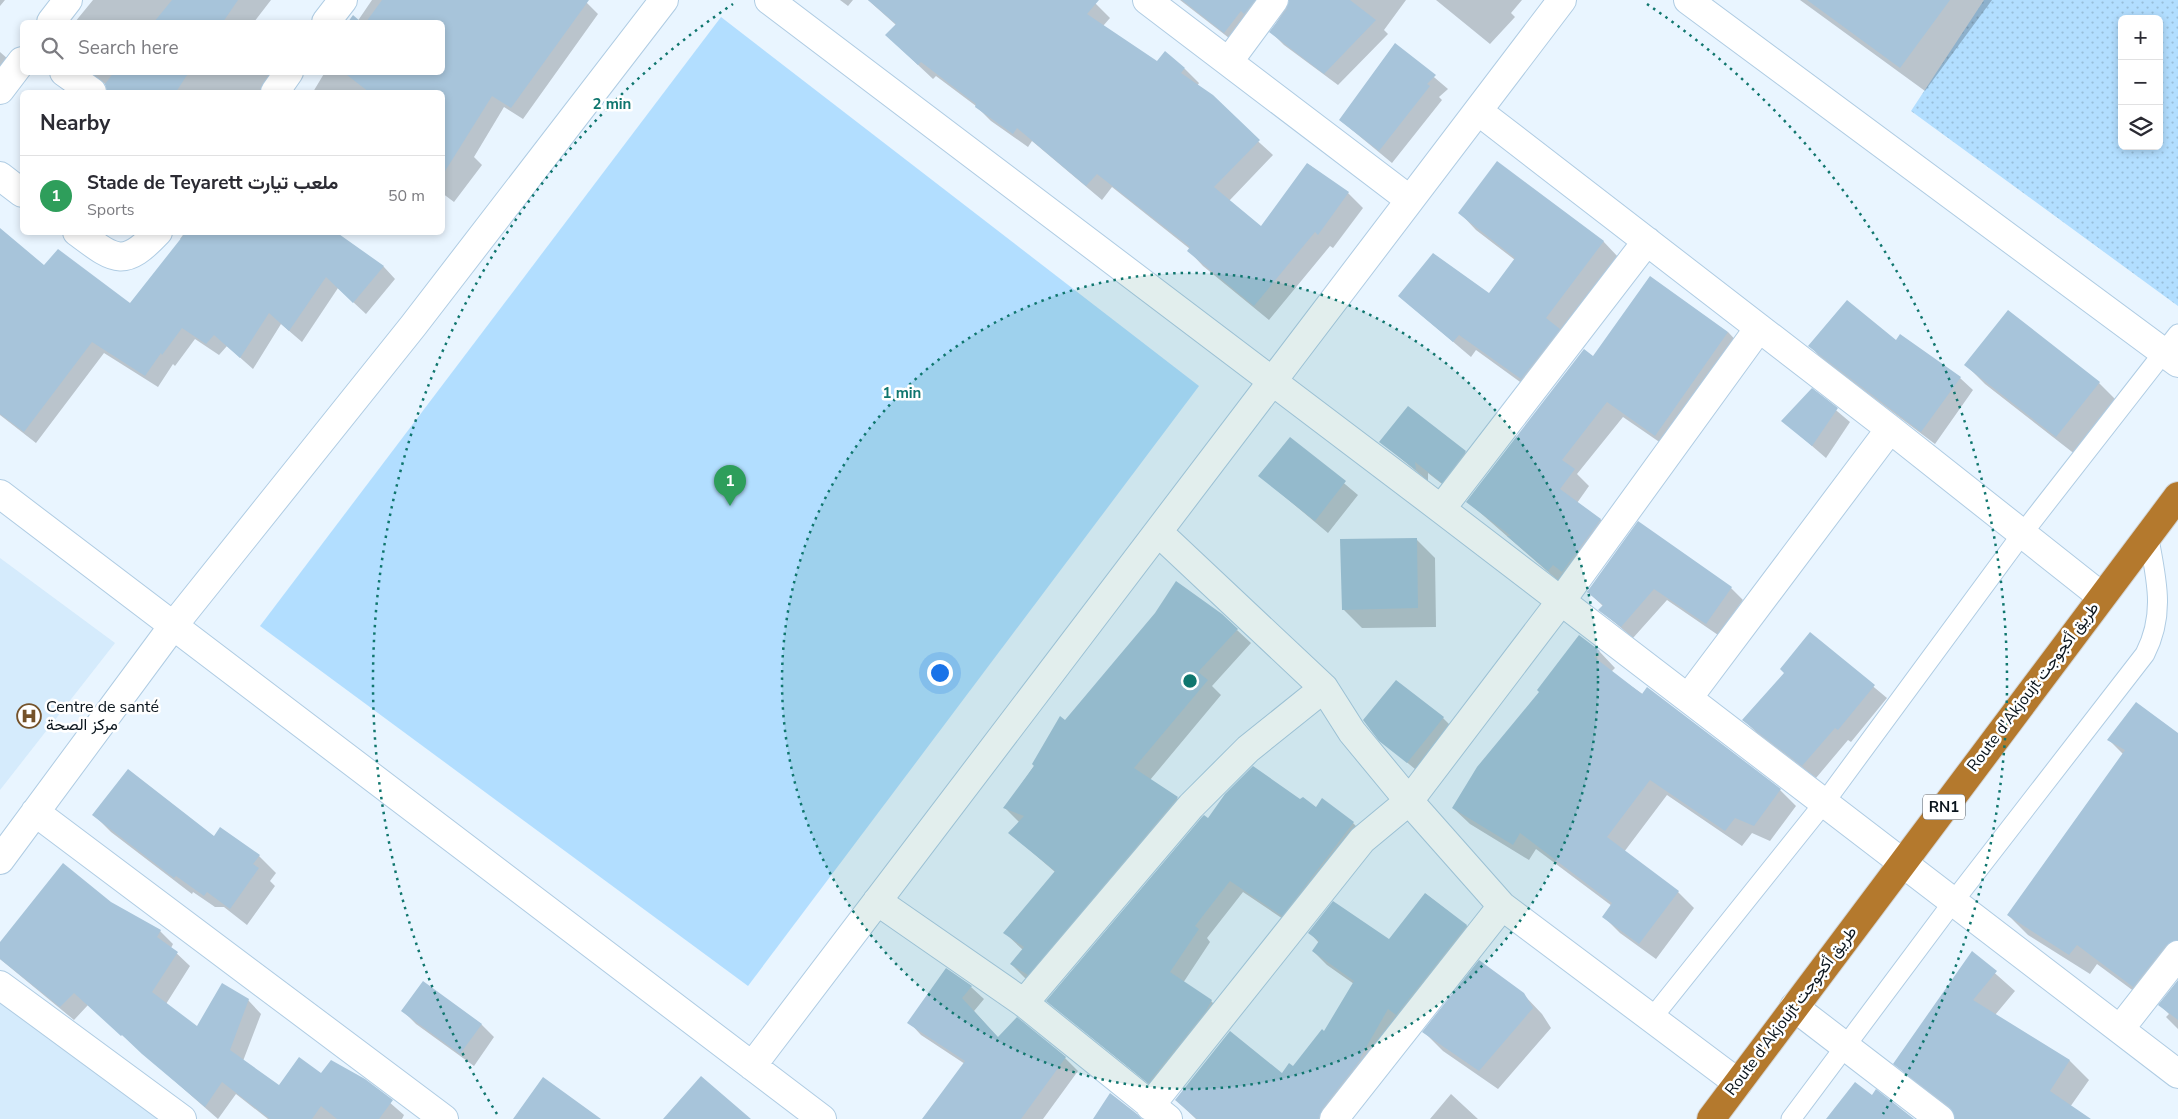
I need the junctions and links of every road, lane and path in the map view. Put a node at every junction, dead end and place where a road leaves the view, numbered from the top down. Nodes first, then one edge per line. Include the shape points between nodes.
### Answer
1 (68, 0) edge
2 (343, 0) edge
3 (664, 0) edge
4 (769, 0) edge
5 (1147, 0) edge
6 (1274, 0) edge
7 (1562, 0) edge
8 (1688, 0) edge
9 (53, 20) edge
10 (328, 20) edge
11 (1229, 61) junction
12 (20, 64) edge
13 (68, 75) edge
14 (287, 75) edge
15 (0, 90) edge
16 (89, 90) edge
17 (276, 90) edge
18 (1478, 110) junction
19 (0, 176) edge
20 (20, 191) edge
21 (1410, 200) junction
22 (81, 235) edge
23 (155, 235) edge
24 (1647, 241) junction
25 (1759, 328) junction
26 (2173, 350) edge
27 (1272, 381) junction
28 (1890, 429) junction
29 (0, 494) edge
30 (2178, 496) edge
31 (1441, 509) junction
32 (1158, 532) junction
33 (2022, 534) junction
34 (2148, 534) junction
35 (2101, 596) junction
36 (1562, 601) junction
37 (173, 626) junction
38 (1324, 688) junction
39 (1688, 698) junction
40 (1409, 801) junction
41 (1824, 803) junction
42 (35, 812) junction
43 (0, 860) edge
44 (1902, 863) junction
45 (877, 901) junction
46 (1953, 902) junction
47 (1502, 906) junction
48 (2178, 955) edge
49 (0, 985) edge
50 (1024, 1003) junction
51 (1794, 1007) junction
52 (1652, 1018) junction
53 (2120, 1029) junction
54 (1844, 1046) junction
55 (752, 1066) junction
56 (2178, 1074) edge
57 (1738, 1082) junction
58 (1159, 1113) edge
59 (182, 1119) edge
60 (444, 1119) edge
61 (822, 1119) edge
62 (1334, 1119) edge
63 (1711, 1119) edge
64 (1791, 1119) edge
65 (1940, 1119) edge

1 - 9 street
2 - 10 street
3 - 37 street via 413,326
4 - 27 street
5 - 11 street
6 - 11 street
7 - 18 street
8 - 26 street
11 - 21 street
12 - 15 street
13 - 16 street
14 - 17 street
18 - 21 street
18 - 24 street
19 - 20 street
21 - 27 street
22 - 23 street via 116,257 130,257
24 - 25 street
24 - 31 street
25 - 28 street
25 - 36 street
26 - 33 lane
27 - 31 street
27 - 32 street
28 - 33 street
28 - 39 street
29 - 37 street
30 - 34 highway, Route d'Akjoujt طريق أكجوجت / RN1
31 - 36 street
32 - 38 street
32 - 45 street
33 - 35 street
33 - 41 lane
34 - 35 highway, Route d'Akjoujt طريق أكجوجت / RN1
34 - 46 lane via 2158,585 2154,636 2144,654
35 - 44 highway, Route d'Akjoujt طريق أكجوجت / RN1
36 - 39 street
36 - 40 street
37 - 42 street
37 - 55 street
38 - 40 street via 1352,732
38 - 50 street via 1248,748 1191,806
39 - 41 street
40 - 47 street
40 - 58 street via 1362,840
41 - 44 street
41 - 52 lane
42 - 43 street
42 - 60 street
44 - 46 street
44 - 51 highway, Route d'Akjoujt طريق أكجوجت / RN1
45 - 50 street
45 - 55 street
46 - 53 street
46 - 54 lane
47 - 52 street
47 - 62 street
48 - 53 street
49 - 59 street
50 - 58 street
51 - 54 street
51 - 57 highway, Route d'Akjoujt طريق أكجوجت / RN1
52 - 57 street
53 - 56 street
54 - 64 lane
54 - 65 street
55 - 61 street
57 - 63 highway, Route d'Akjoujt طريق أكجوجت / RN1

